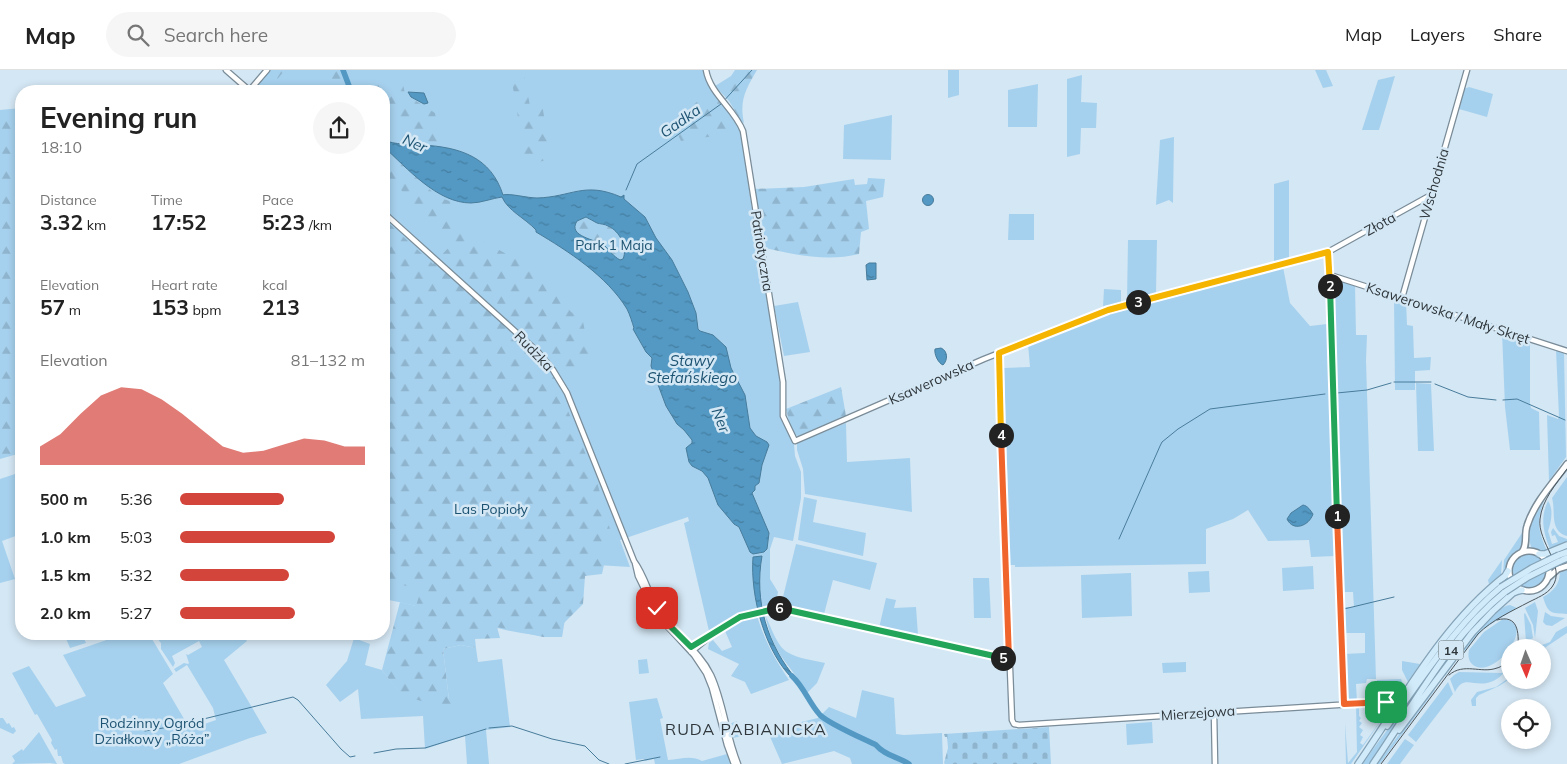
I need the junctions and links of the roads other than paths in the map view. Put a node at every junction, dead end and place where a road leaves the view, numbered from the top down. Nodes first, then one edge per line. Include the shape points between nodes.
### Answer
1 (226, 70) edge
2 (267, 70) edge
3 (706, 70) edge
4 (1467, 70) edge
5 (243, 85) edge
6 (255, 85) edge
7 (1431, 195) junction
8 (390, 217) edge
9 (1328, 252) junction
10 (1330, 274) junction
11 (1402, 298) junction
12 (1567, 351) edge
13 (999, 353) junction
14 (795, 441) joint
15 (1567, 464) edge
16 (1529, 521) junction
17 (1567, 545) edge
18 (1567, 552) edge
19 (1521, 553) junction
20 (1536, 553) junction
21 (1559, 558) junction
22 (1567, 558) edge
23 (1547, 564) junction
24 (1567, 566) edge
25 (1560, 568) junction
26 (1508, 571) junction
27 (1548, 579) junction
28 (1503, 590) junction
29 (1522, 590) junction
30 (691, 649) junction
31 (1009, 659) junction
32 (1400, 701) junction
33 (1383, 702) junction
34 (1344, 704) junction
35 (1214, 712) junction
36 (1391, 714) junction
37 (1372, 744) junction
38 (1382, 751) junction
39 (734, 764) edge
40 (738, 764) edge
41 (1216, 764) edge
42 (1358, 764) edge
43 (1373, 764) edge

1 - 5 street
2 - 6 street
3 - 14 street, Patriotyczna via 710,85 740,123 745,143 783,382 783,416
4 - 7 street, Wschodnia
7 - 9 street, Złota
7 - 11 street, Wschodnia
8 - 30 street, Rudzka via 531,345 553,370 567,393 653,610 664,625
9 - 10 street
9 - 13 street, Ksawerowska via 1108,310
10 - 11 street, Ksawerowska / Mały Skręt
10 - 34 street
11 - 12 street, Ksawerowska / Mały Skręt
13 - 14 street, Ksawerowska
13 - 31 street
15 - 16 main road
16 - 19 main road
16 - 20 main road via 1528,541
17 - 20 main road via 1545,554
18 - 21 main road, 14
19 - 20 main road
19 - 26 main road via 1512,560
20 - 23 main road
21 - 22 main road, 14
21 - 28 main road, 14, bridge via 1532,568
23 - 25 main road
23 - 27 main road
24 - 25 main road
25 - 27 main road
26 - 29 main road via 1513,583
26 - 32 main road via 1462,616
27 - 29 main road via 1538,589
28 - 37 main road, 14 via 1484,602 1462,626
28 - 38 main road, 14 via 1458,641
29 - 38 main road via 1514,593 1479,626
30 - 31 street via 737,619 783,608
30 - 39 street, Rudzka via 708,679
30 - 40 street, Rudzka via 703,661 712,678
31 - 35 street, Mierzejowa via 1014,724
32 - 33 street, Mierzejowa
32 - 36 main road
33 - 34 street, Mierzejowa
33 - 36 street via 1390,705
34 - 35 street, Mierzejowa
35 - 41 street
36 - 37 main road
37 - 42 main road, 14
38 - 43 main road, 14

